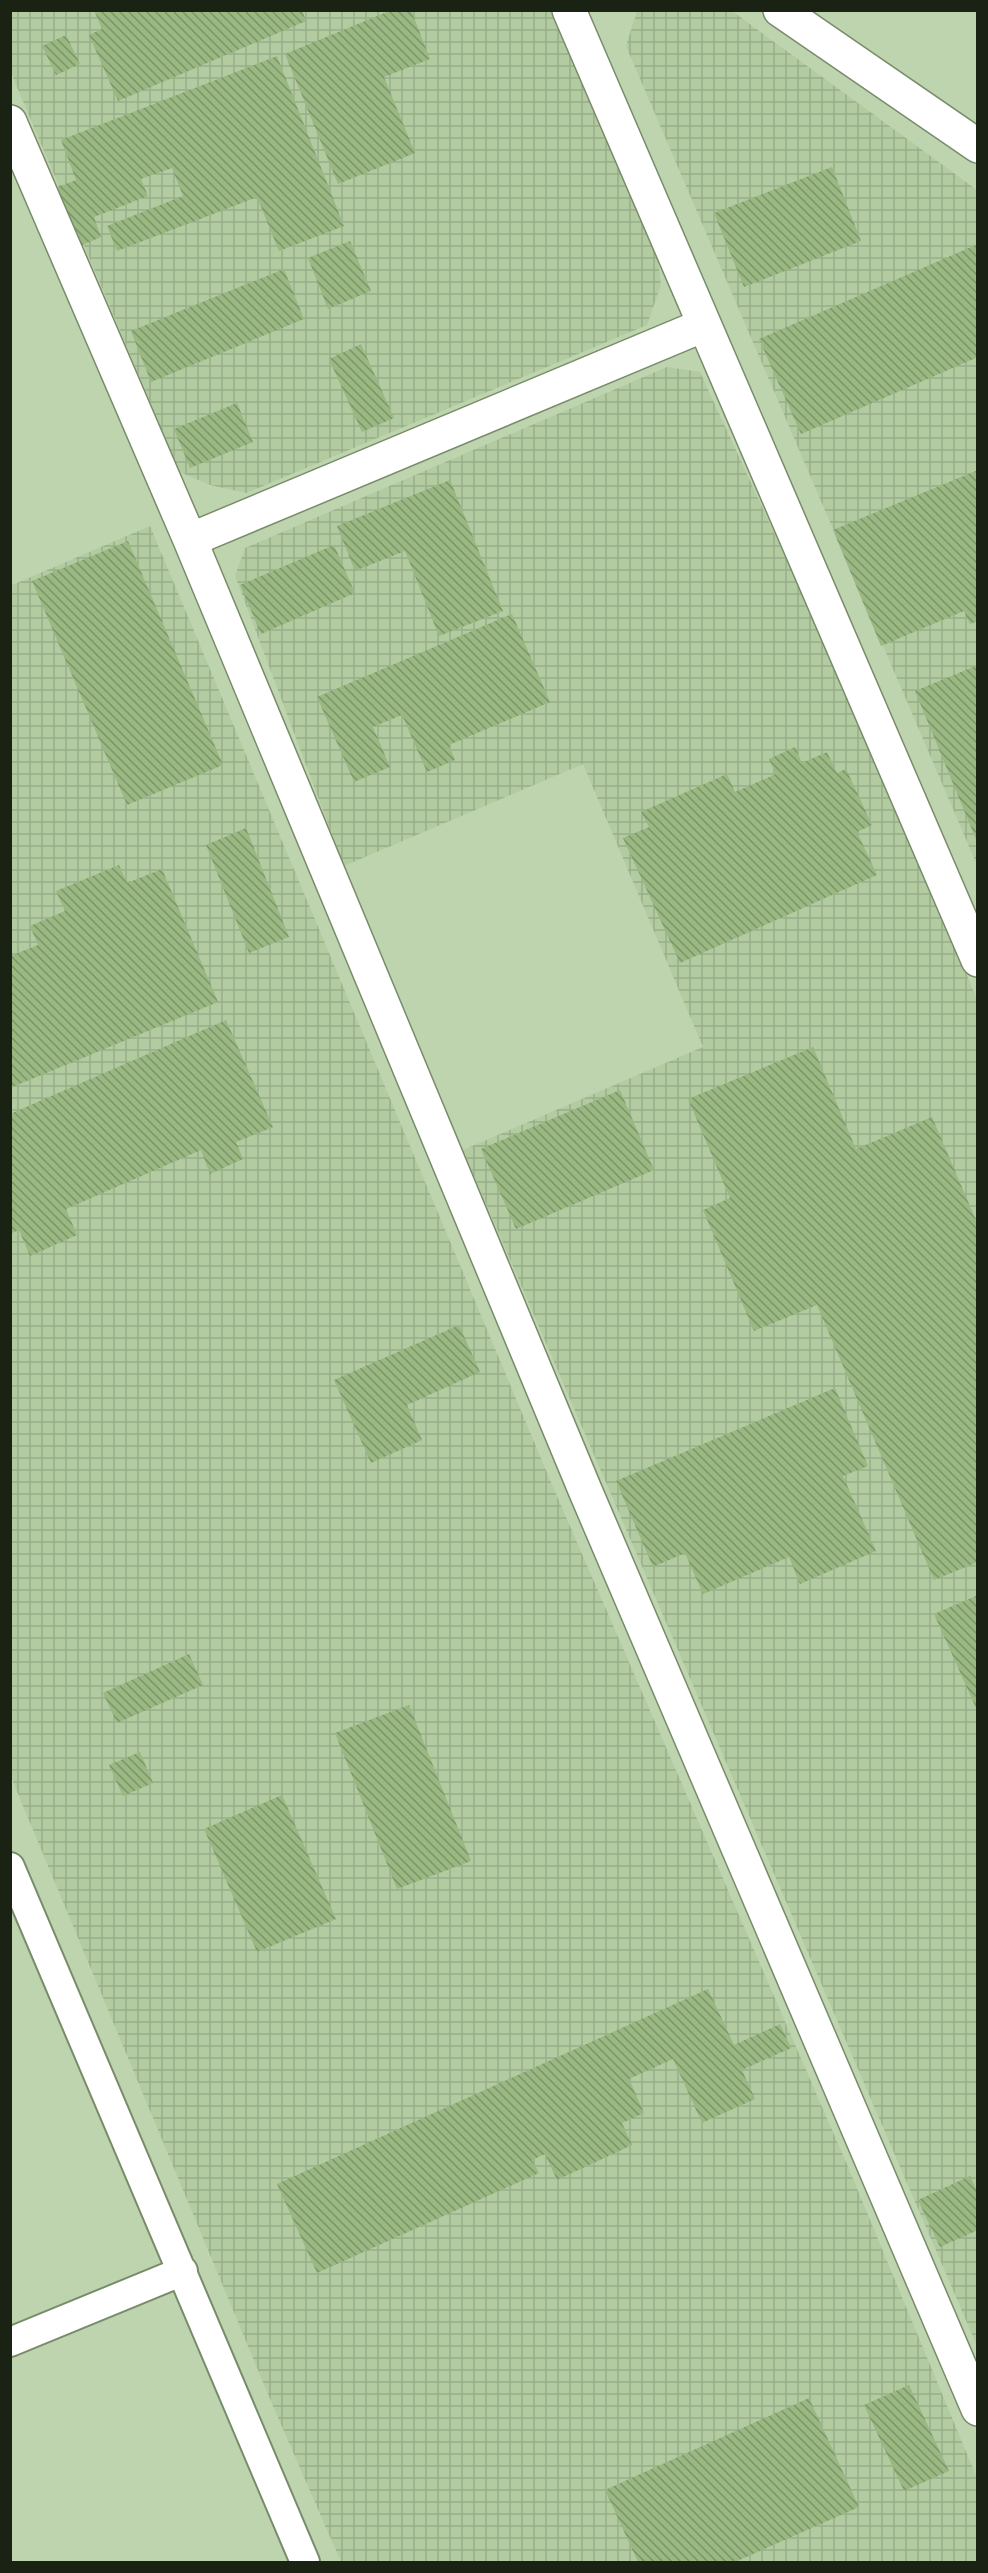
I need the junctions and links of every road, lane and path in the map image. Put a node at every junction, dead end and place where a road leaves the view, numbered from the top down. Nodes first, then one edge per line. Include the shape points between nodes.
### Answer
1 (569, 10) edge
2 (780, 10) edge
3 (10, 122) edge
4 (978, 146) edge
5 (704, 325) junction
6 (190, 540) junction
7 (978, 960) edge
8 (10, 1867) edge
9 (183, 2271) junction
10 (10, 2342) edge
11 (978, 2409) edge
12 (305, 2562) edge

1 - 5 street
2 - 4 street
3 - 6 street
5 - 6 street
5 - 7 street
6 - 11 street via 580,1479
8 - 9 street
9 - 10 street
9 - 12 street

